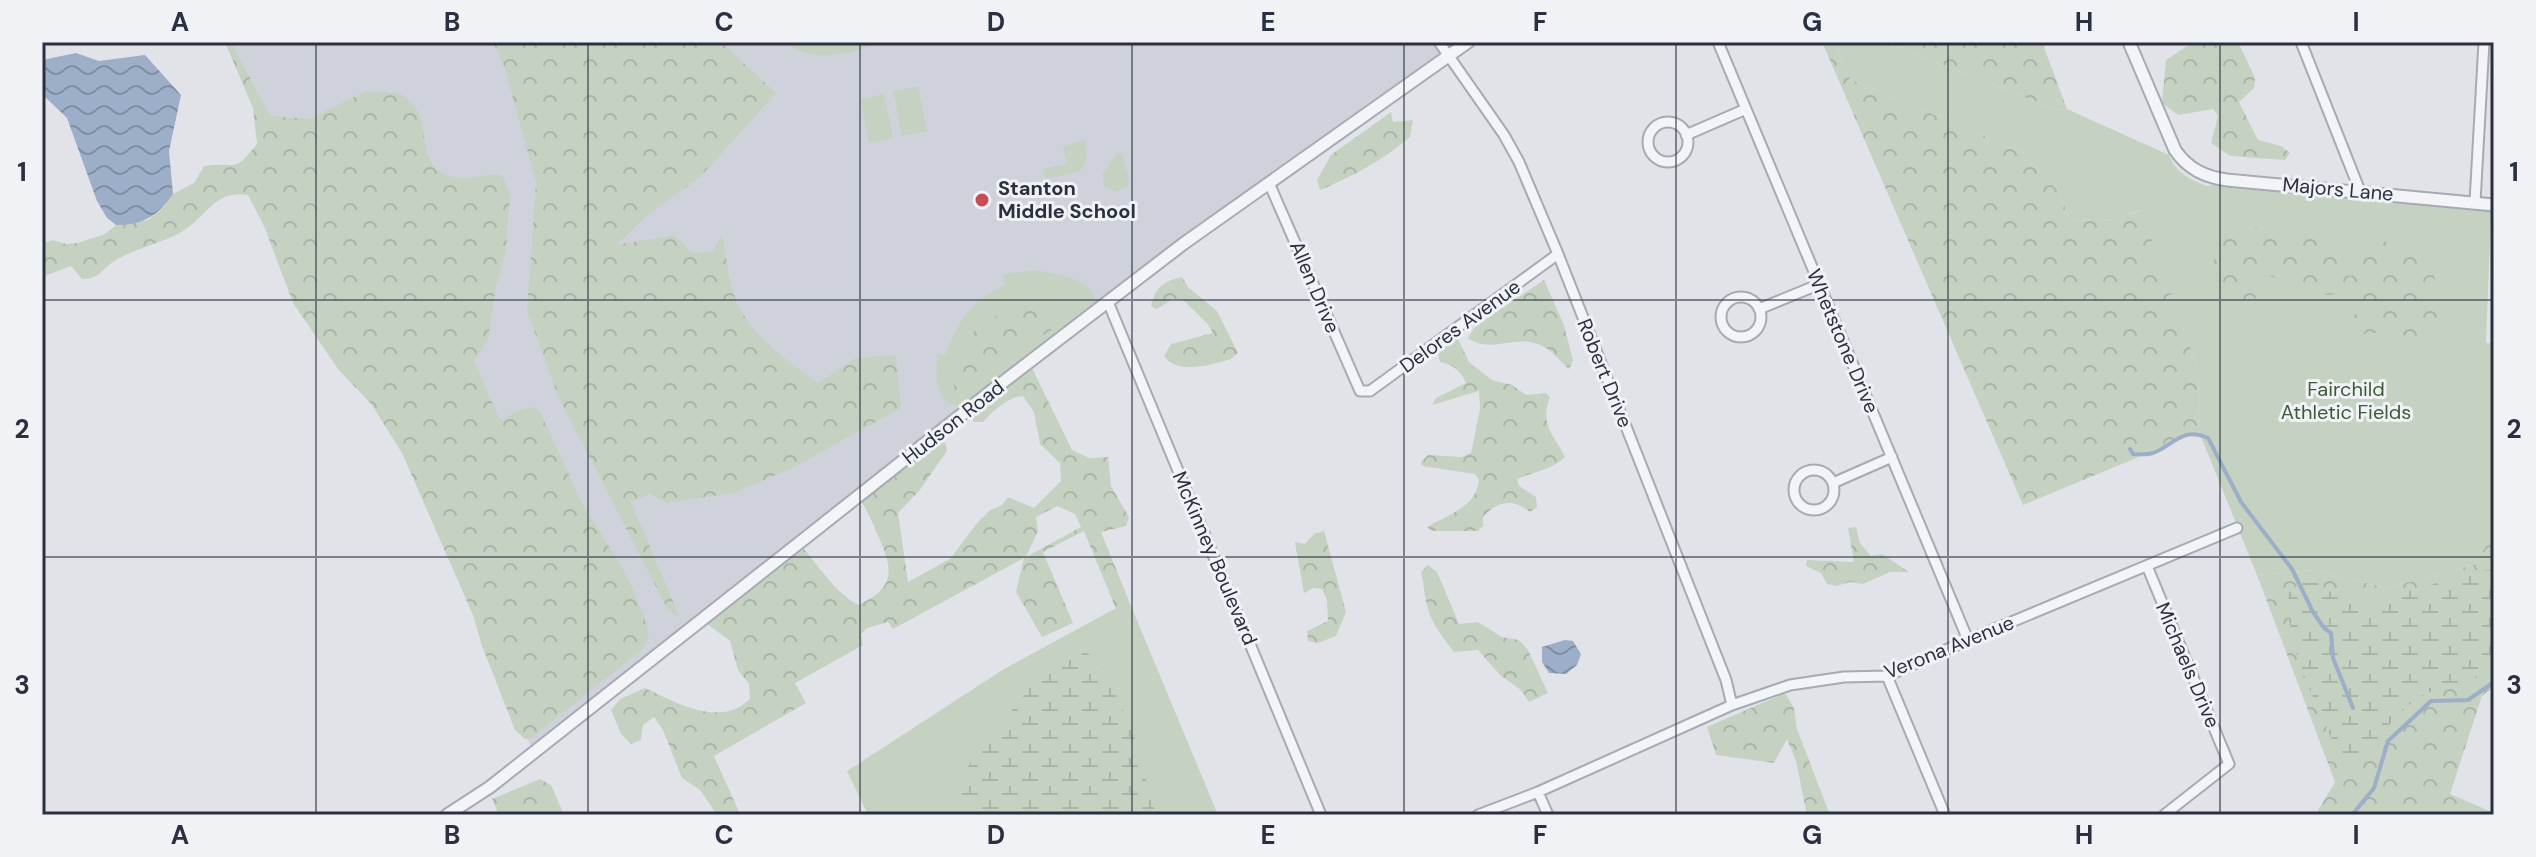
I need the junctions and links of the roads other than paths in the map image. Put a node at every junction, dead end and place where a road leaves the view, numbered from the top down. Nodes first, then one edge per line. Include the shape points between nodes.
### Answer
1 (1439, 42) edge
2 (1468, 42) edge
3 (1718, 42) edge
4 (2129, 42) edge
5 (2301, 42) edge
6 (2484, 42) edge
7 (1449, 56) junction
8 (1746, 109) junction
9 (1686, 135) junction
10 (1269, 183) junction
11 (2360, 191) junction
12 (2475, 202) junction
13 (2494, 205) edge
14 (1558, 254) junction
15 (1820, 284) junction
16 (1108, 302) junction
17 (1759, 309) junction
18 (1360, 391) joint
19 (1892, 457) junction
20 (1833, 483) junction
21 (2237, 528) dead end
22 (2147, 566) junction
23 (1968, 640) junction
24 (1887, 676) junction
25 (1732, 705) junction
26 (1538, 792) junction
27 (447, 815) edge
28 (1321, 815) edge
29 (1478, 815) edge
30 (1548, 815) edge
31 (1945, 815) edge
32 (2164, 815) edge

1 - 7 street, Robert Drive
2 - 7 street, Hudson Road
3 - 8 street, Whetstone Drive
4 - 11 street, Majors Lane via 2169,141 2185,163 2214,178
5 - 11 street
6 - 12 street
7 - 10 street, Hudson Road
7 - 14 street, Robert Drive via 1509,143
8 - 9 street
8 - 15 street, Whetstone Drive
9 - 9 street via 1687,148 1678,159 1658,160 1649,150 1649,135 1661,123 1679,125
10 - 16 street, Hudson Road
10 - 18 street, Allen Drive
11 - 12 street, Majors Lane
12 - 13 street, Majors Lane
14 - 18 street, Delores Avenue via 1370,391
14 - 25 street, Robert Drive
15 - 17 street
15 - 19 street, Whetstone Drive
16 - 27 street, Hudson Road via 490,787
16 - 28 street, McKinney Boulevard
17 - 17 street via 1760,323 1751,334 1732,335 1722,324 1721,311 1733,298 1751,300
19 - 20 street
19 - 23 street, Whetstone Drive
20 - 20 street via 1833,496 1825,507 1805,508 1796,498 1796,483 1807,471 1819,471
21 - 22 street, Verona Avenue
22 - 23 street, Verona Avenue
22 - 32 street, Michaels Drive via 2229,764
23 - 24 street, Verona Avenue
24 - 25 street, Verona Avenue via 1790,685
24 - 31 street
25 - 26 street, Verona Avenue
26 - 29 street, Verona Avenue
26 - 30 street

